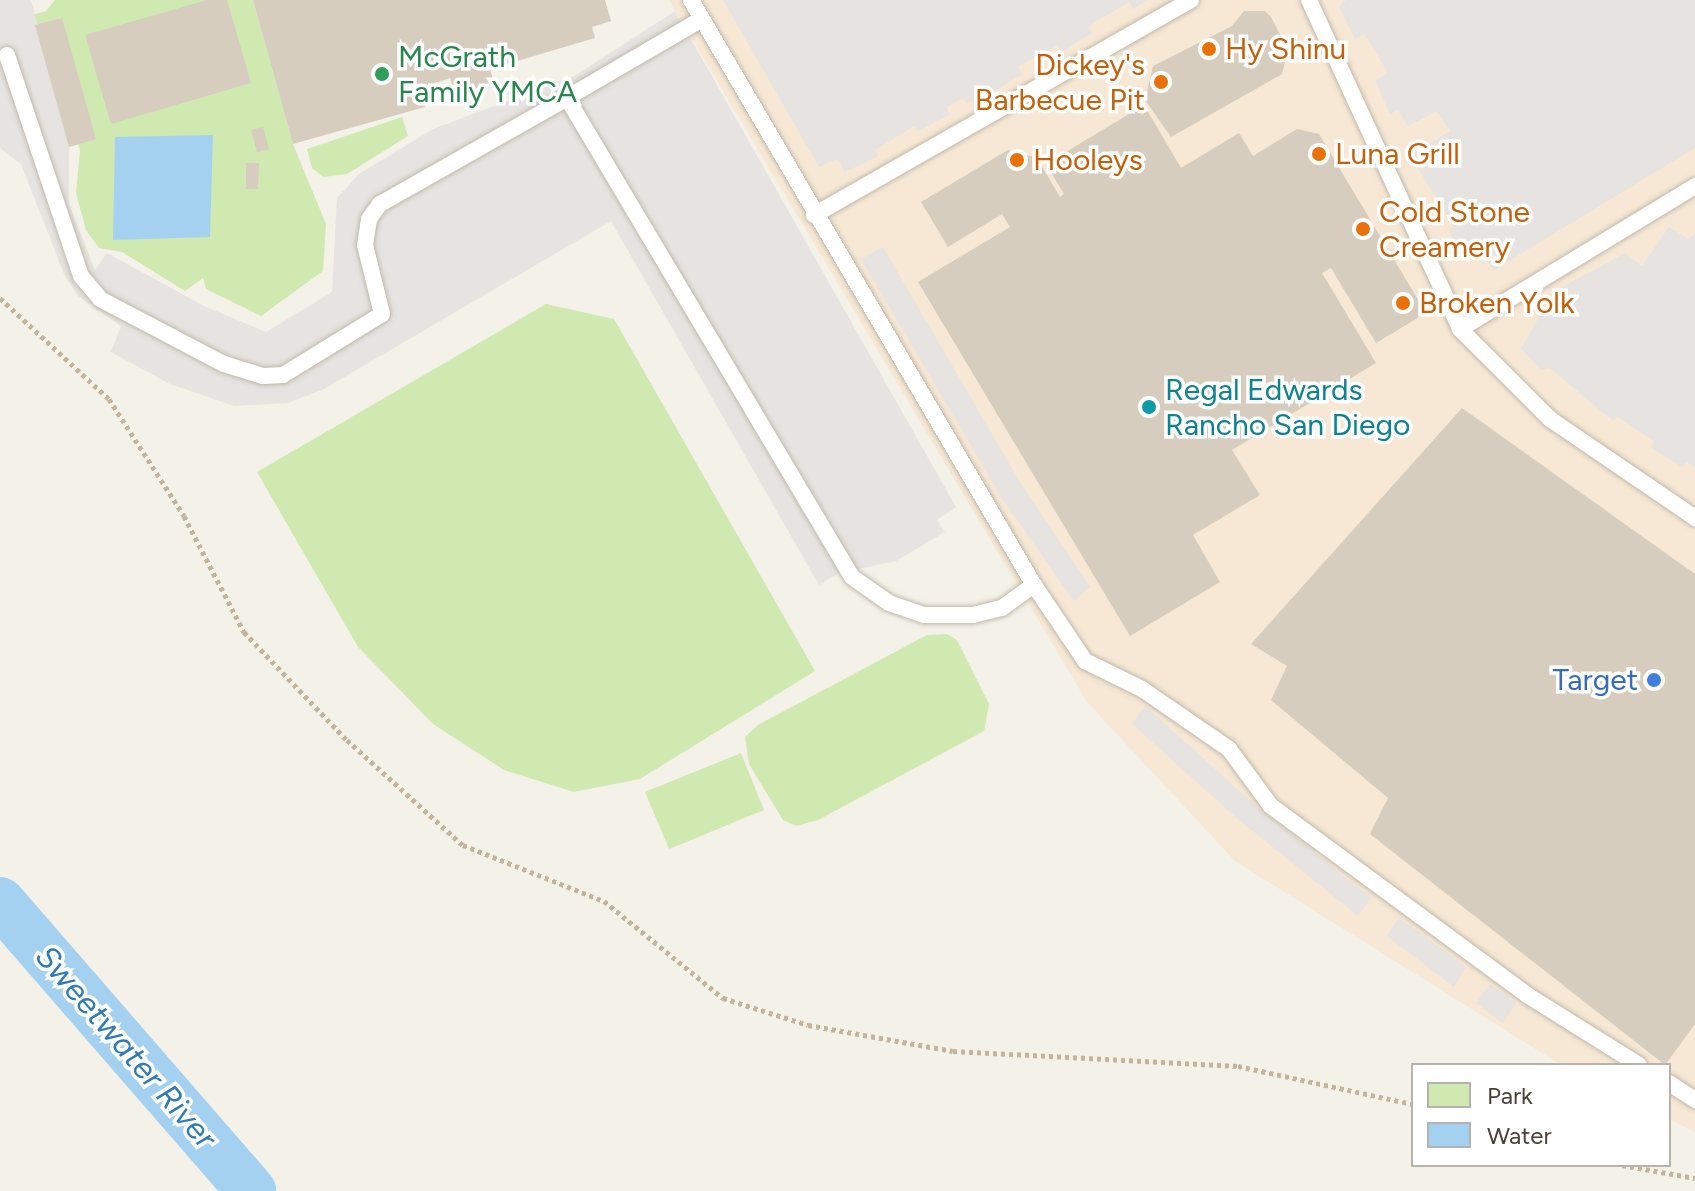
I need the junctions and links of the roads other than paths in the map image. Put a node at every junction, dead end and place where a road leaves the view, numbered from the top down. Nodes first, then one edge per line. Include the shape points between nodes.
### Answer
1 (691, 0) edge
2 (1191, 0) edge
3 (1309, 0) edge
4 (702, 19) junction
5 (7, 55) dead end
6 (567, 98) junction
7 (1695, 186) edge
8 (814, 215) junction
9 (1460, 329) junction
10 (1695, 518) edge
11 (1034, 585) junction
12 (1636, 1063) edge
13 (1671, 1084) edge
14 (1695, 1100) edge

1 - 4 lane
2 - 8 lane
3 - 9 lane
4 - 6 lane
4 - 8 lane
5 - 6 lane via 81,276 100,299 224,364 263,376 283,375 382,314 365,245 369,219 380,204
6 - 11 lane via 852,577 889,603 924,615 973,615 1002,608
7 - 9 lane
8 - 11 lane
9 - 10 lane via 1550,419
11 - 12 lane via 1085,661 1142,689 1229,749 1271,806 1527,995
13 - 14 lane

